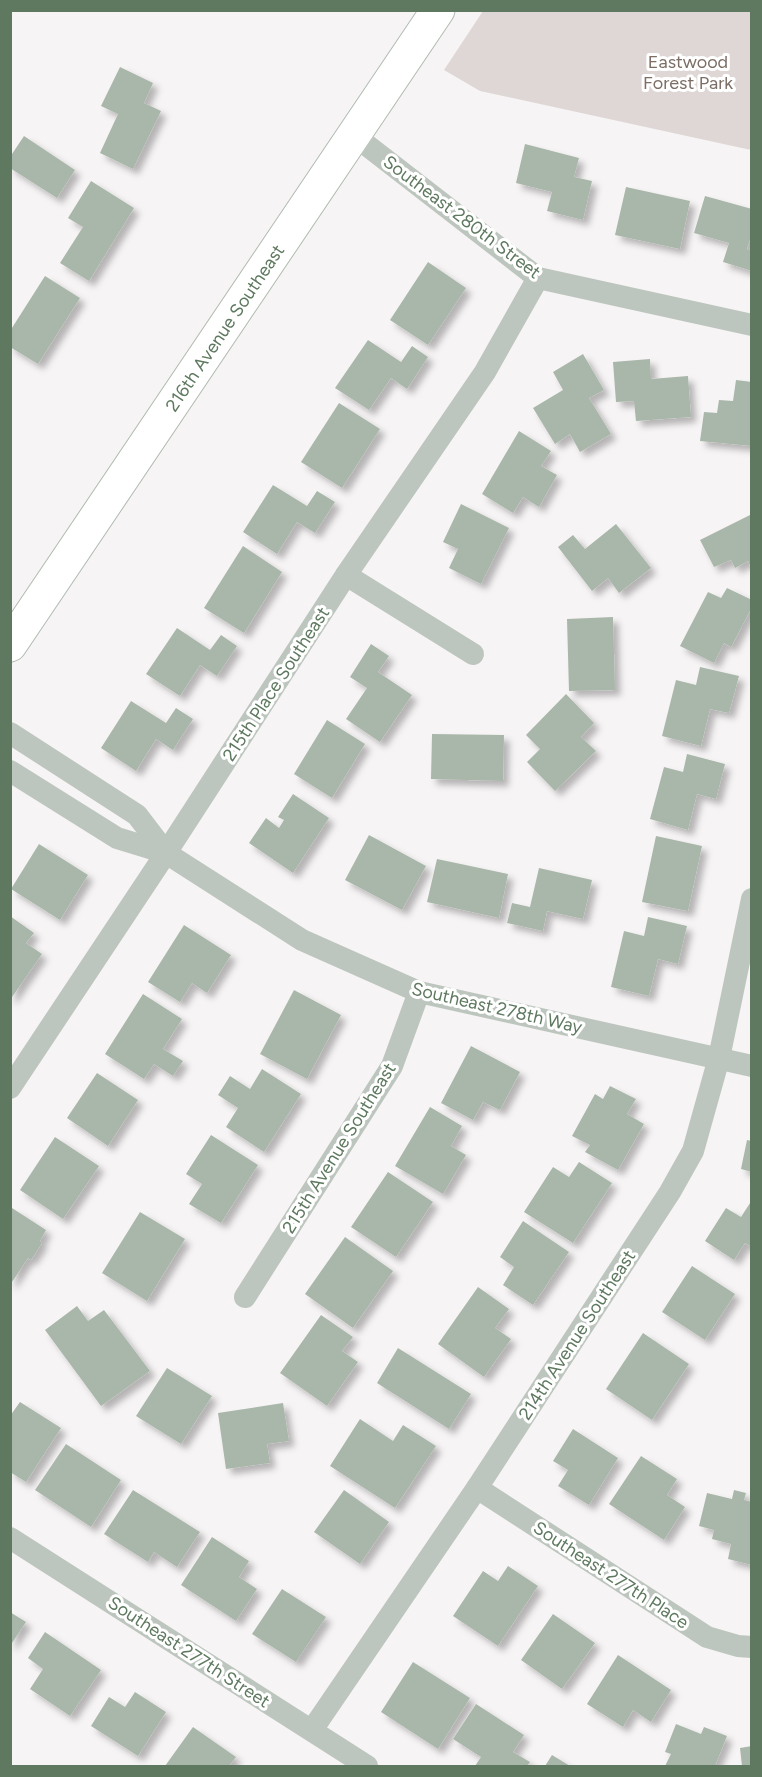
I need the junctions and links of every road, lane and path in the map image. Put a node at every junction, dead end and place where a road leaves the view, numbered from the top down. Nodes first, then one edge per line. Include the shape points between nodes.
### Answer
1 (438, 10) edge
2 (355, 136) junction
3 (538, 278) junction
4 (752, 325) edge
5 (346, 575) junction
6 (10, 645) edge
7 (473, 654) dead end
8 (10, 733) edge
9 (10, 771) edge
10 (166, 854) junction
11 (752, 899) edge
12 (419, 992) junction
13 (719, 1058) junction
14 (752, 1066) edge
15 (10, 1088) edge
16 (245, 1297) dead end
17 (477, 1488) junction
18 (10, 1538) edge
19 (752, 1647) edge
20 (312, 1730) junction
21 (367, 1767) edge

1 - 2 street, 216th Avenue Southeast
2 - 3 street, Southeast 280th Street
2 - 6 street, 216th Avenue Southeast
3 - 4 street, Southeast 280th Street
3 - 5 street, 215th Place Southeast via 485,372
5 - 7 street
5 - 10 street, 215th Place Southeast
8 - 10 street, Southeast 278th Way via 137,815
9 - 10 street, Southeast 278th Way via 117,838
10 - 12 street, Southeast 278th Way via 302,940
10 - 15 street, 215th Place Southeast
11 - 13 street, 214th Avenue Southeast
12 - 13 street, Southeast 278th Way
12 - 16 street, 215th Avenue Southeast via 392,1066
13 - 14 street, Southeast 278th Way
13 - 17 street, 214th Avenue Southeast via 693,1152
17 - 19 street, Southeast 277th Place via 707,1637
17 - 20 street, 214th Avenue Southeast
18 - 20 street, Southeast 277th Street
20 - 21 street, Southeast 277th Street

